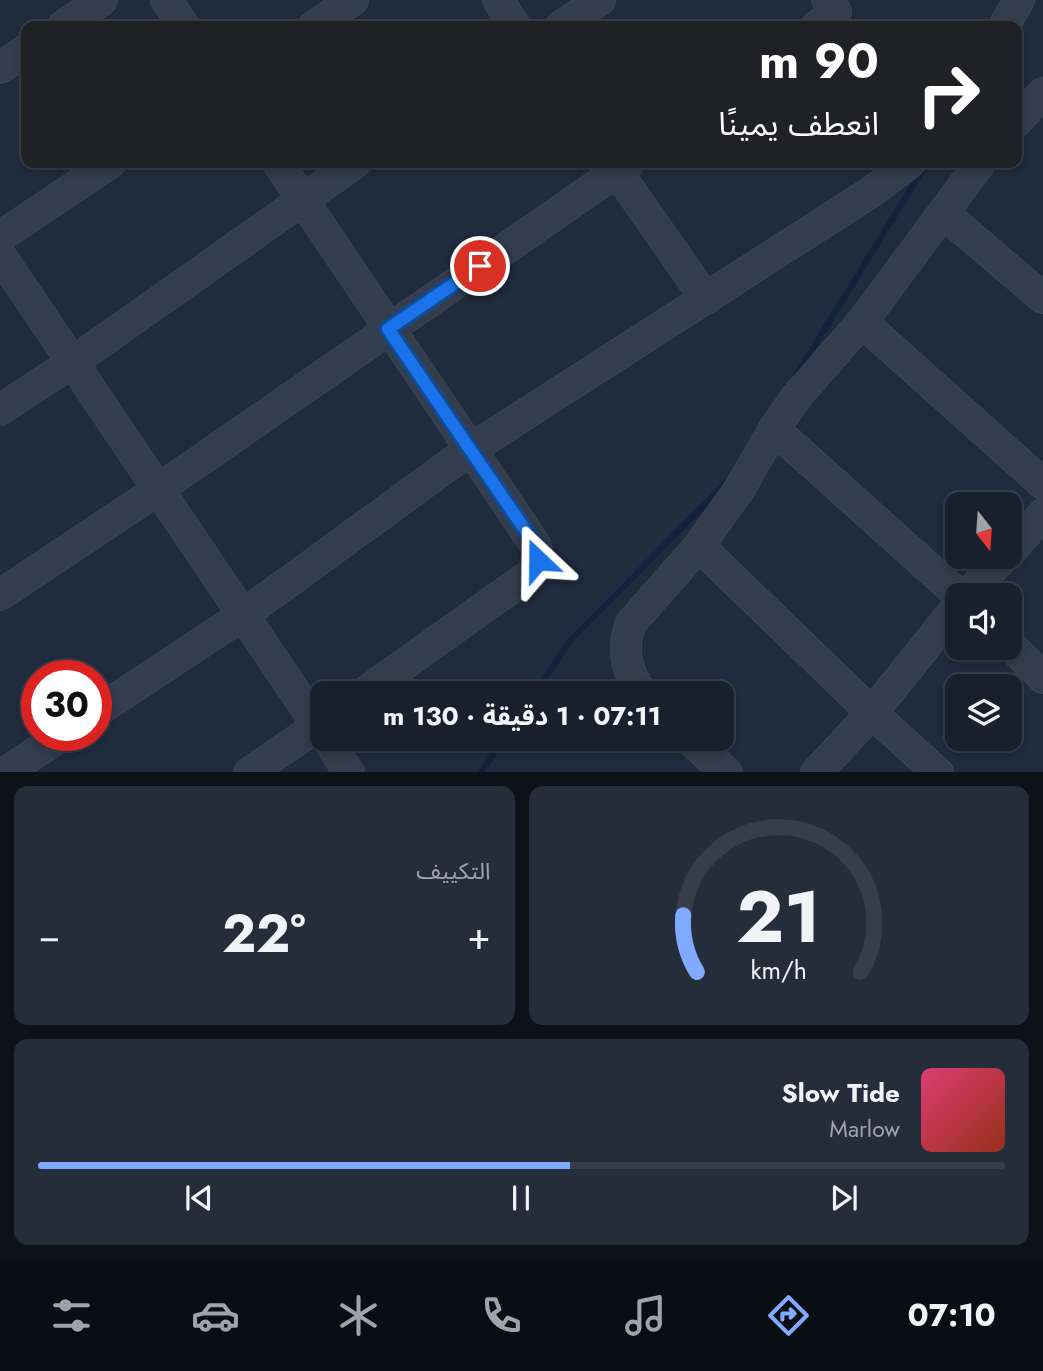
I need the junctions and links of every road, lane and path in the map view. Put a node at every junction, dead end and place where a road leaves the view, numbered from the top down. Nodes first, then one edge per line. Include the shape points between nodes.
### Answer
1 (102, 0) edge
2 (166, 0) edge
3 (353, 0) edge
4 (498, 0) edge
5 (600, 0) edge
6 (1019, 0) edge
7 (70, 21) edge
8 (181, 21) edge
9 (322, 21) edge
10 (512, 21) edge
11 (568, 21) edge
12 (1007, 21) edge
13 (21, 53) edge
14 (0, 68) edge
15 (103, 168) edge
16 (282, 168) edge
17 (348, 168) edge
18 (616, 168) edge
19 (620, 168) edge
20 (902, 168) edge
21 (976, 168) edge
22 (303, 198) junction
23 (943, 213) junction
24 (0, 237) edge
25 (0, 256) edge
26 (1043, 298) edge
27 (706, 299) junction
28 (862, 322) junction
29 (388, 329) junction
30 (73, 362) junction
31 (0, 410) edge
32 (774, 429) junction
33 (471, 449) junction
34 (1043, 484) edge
35 (159, 489) junction
36 (1043, 513) edge
37 (1022, 538) edge
38 (699, 546) junction
39 (992, 569) edge
40 (946, 583) edge
41 (979, 583) edge
42 (0, 595) edge
43 (243, 615) junction
44 (945, 622) edge
45 (1022, 657) edge
46 (1043, 678) edge
47 (381, 681) edge
48 (633, 681) edge
49 (112, 701) edge
50 (310, 713) edge
51 (872, 713) junction
52 (310, 737) edge
53 (34, 751) edge
54 (336, 751) edge
55 (703, 751) edge
56 (8, 766) edge
57 (249, 772) edge
58 (349, 772) edge
59 (727, 772) edge
60 (816, 772) edge
61 (938, 772) edge

1 - 7 street
2 - 8 street
3 - 9 street
4 - 10 street
5 - 11 street
6 - 12 street
13 - 14 street
15 - 24 street
16 - 22 street
17 - 22 street
18 - 29 street
19 - 27 street
20 - 27 street
21 - 23 street
22 - 29 street
22 - 30 street
23 - 26 street
23 - 28 street
25 - 30 street
27 - 33 street
28 - 32 street via 817,370
28 - 34 street
29 - 33 street
29 - 35 street
30 - 31 street
30 - 35 street
32 - 38 street
32 - 40 street
33 - 43 street
33 - 47 street via 536,546 538,560 531,574
35 - 42 street
35 - 43 street
36 - 37 street
38 - 48 street via 631,623 625,638
38 - 51 street
39 - 41 street
43 - 49 street
43 - 50 street
44 - 51 street
45 - 46 street
51 - 60 street
51 - 61 street
52 - 57 street
53 - 56 street
54 - 58 street
55 - 59 street

